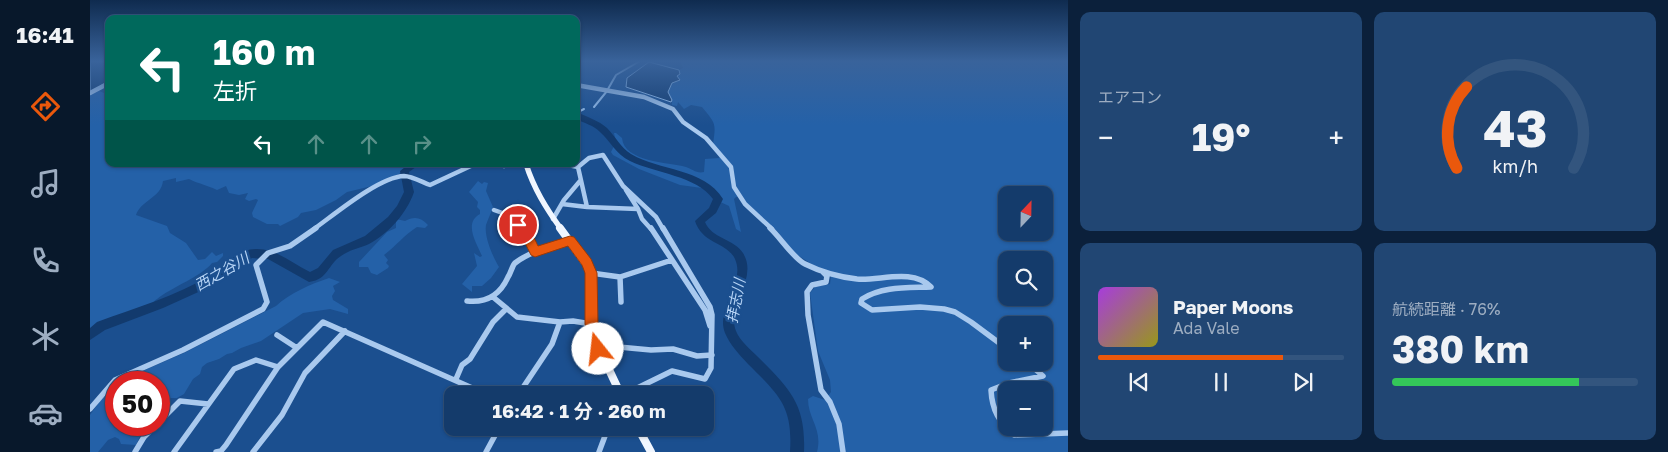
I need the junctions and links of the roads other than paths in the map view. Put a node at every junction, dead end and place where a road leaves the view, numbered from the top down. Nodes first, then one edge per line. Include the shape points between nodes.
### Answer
1 (105, 85) edge
2 (580, 86) edge
3 (90, 94) edge
4 (580, 166) edge
5 (469, 167) edge
6 (527, 167) edge
7 (574, 167) edge
8 (578, 168) joint
9 (580, 181) junction
10 (626, 189) junction
11 (562, 204) junction
12 (586, 208) junction
13 (638, 209) junction
14 (494, 210) dead end
15 (553, 219) junction
16 (570, 240) junction
17 (535, 252) junction
18 (672, 260) junction
19 (823, 272) junction
20 (591, 273) junction
21 (620, 277) junction
22 (493, 297) junction
23 (467, 301) dead end
24 (621, 302) dead end
25 (505, 310) junction
26 (560, 322) junction
27 (591, 324) junction
28 (711, 331) junction
29 (345, 332) junction
30 (277, 335) dead end
31 (998, 342) edge
32 (297, 348) junction
33 (598, 349) junction
34 (712, 355) junction
35 (278, 367) junction
36 (1037, 371) edge
37 (456, 379) junction
38 (470, 386) edge
39 (524, 386) edge
40 (617, 386) edge
41 (641, 386) edge
42 (208, 404) junction
43 (90, 409) edge
44 (170, 411) edge
45 (1068, 433) edge
46 (145, 436) edge
47 (495, 436) edge
48 (605, 436) edge
49 (642, 436) edge
50 (134, 452) edge
51 (174, 452) edge
52 (216, 452) edge
53 (221, 452) edge
54 (253, 452) edge
55 (486, 452) edge
56 (599, 452) edge
57 (651, 452) edge
58 (843, 452) edge

1 - 3 street
2 - 19 street via 644,98 673,109 683,122 703,134 731,168 734,188 744,204 781,238 802,263
4 - 10 street via 586,159 600,154
5 - 43 street via 430,185 404,176 386,181 290,246 266,255 256,265 267,302 263,309 115,380
6 - 15 main road via 538,195
7 - 8 street
8 - 9 street
9 - 11 street
9 - 12 street
10 - 13 street
10 - 28 street via 656,218 702,293 712,315
11 - 12 street
11 - 15 street
12 - 13 street
13 - 18 street
14 - 17 street via 508,215 523,229
15 - 16 main road
16 - 17 street
16 - 20 main road via 587,262
17 - 22 street via 514,264 509,279
18 - 21 street
18 - 28 street via 705,310
19 - 31 street via 858,279 890,276 926,282 931,287 878,291 862,299 862,303 872,310 926,307 953,310
19 - 58 street via 827,276 826,282 812,285 807,292 808,315 821,390 839,424
20 - 21 street
20 - 27 main road
21 - 24 street
22 - 23 street via 483,302
22 - 25 street
25 - 26 street via 525,321
25 - 37 street via 495,319 470,359 462,365
26 - 27 street
26 - 39 street via 552,344
27 - 33 main road
28 - 34 street
29 - 32 street via 323,322
29 - 37 street
29 - 54 street via 305,374 282,415
30 - 32 street
32 - 35 street
33 - 34 street via 608,346 673,349 697,356
33 - 40 main road
34 - 41 street via 710,375 705,379 672,371
35 - 42 street via 256,360 234,369
35 - 53 street
36 - 45 street via 1043,376 991,390 995,415 1014,435
37 - 38 street
42 - 44 street via 180,401
42 - 51 street
46 - 50 street
47 - 55 street
48 - 56 street
49 - 57 main road
52 - 53 street

